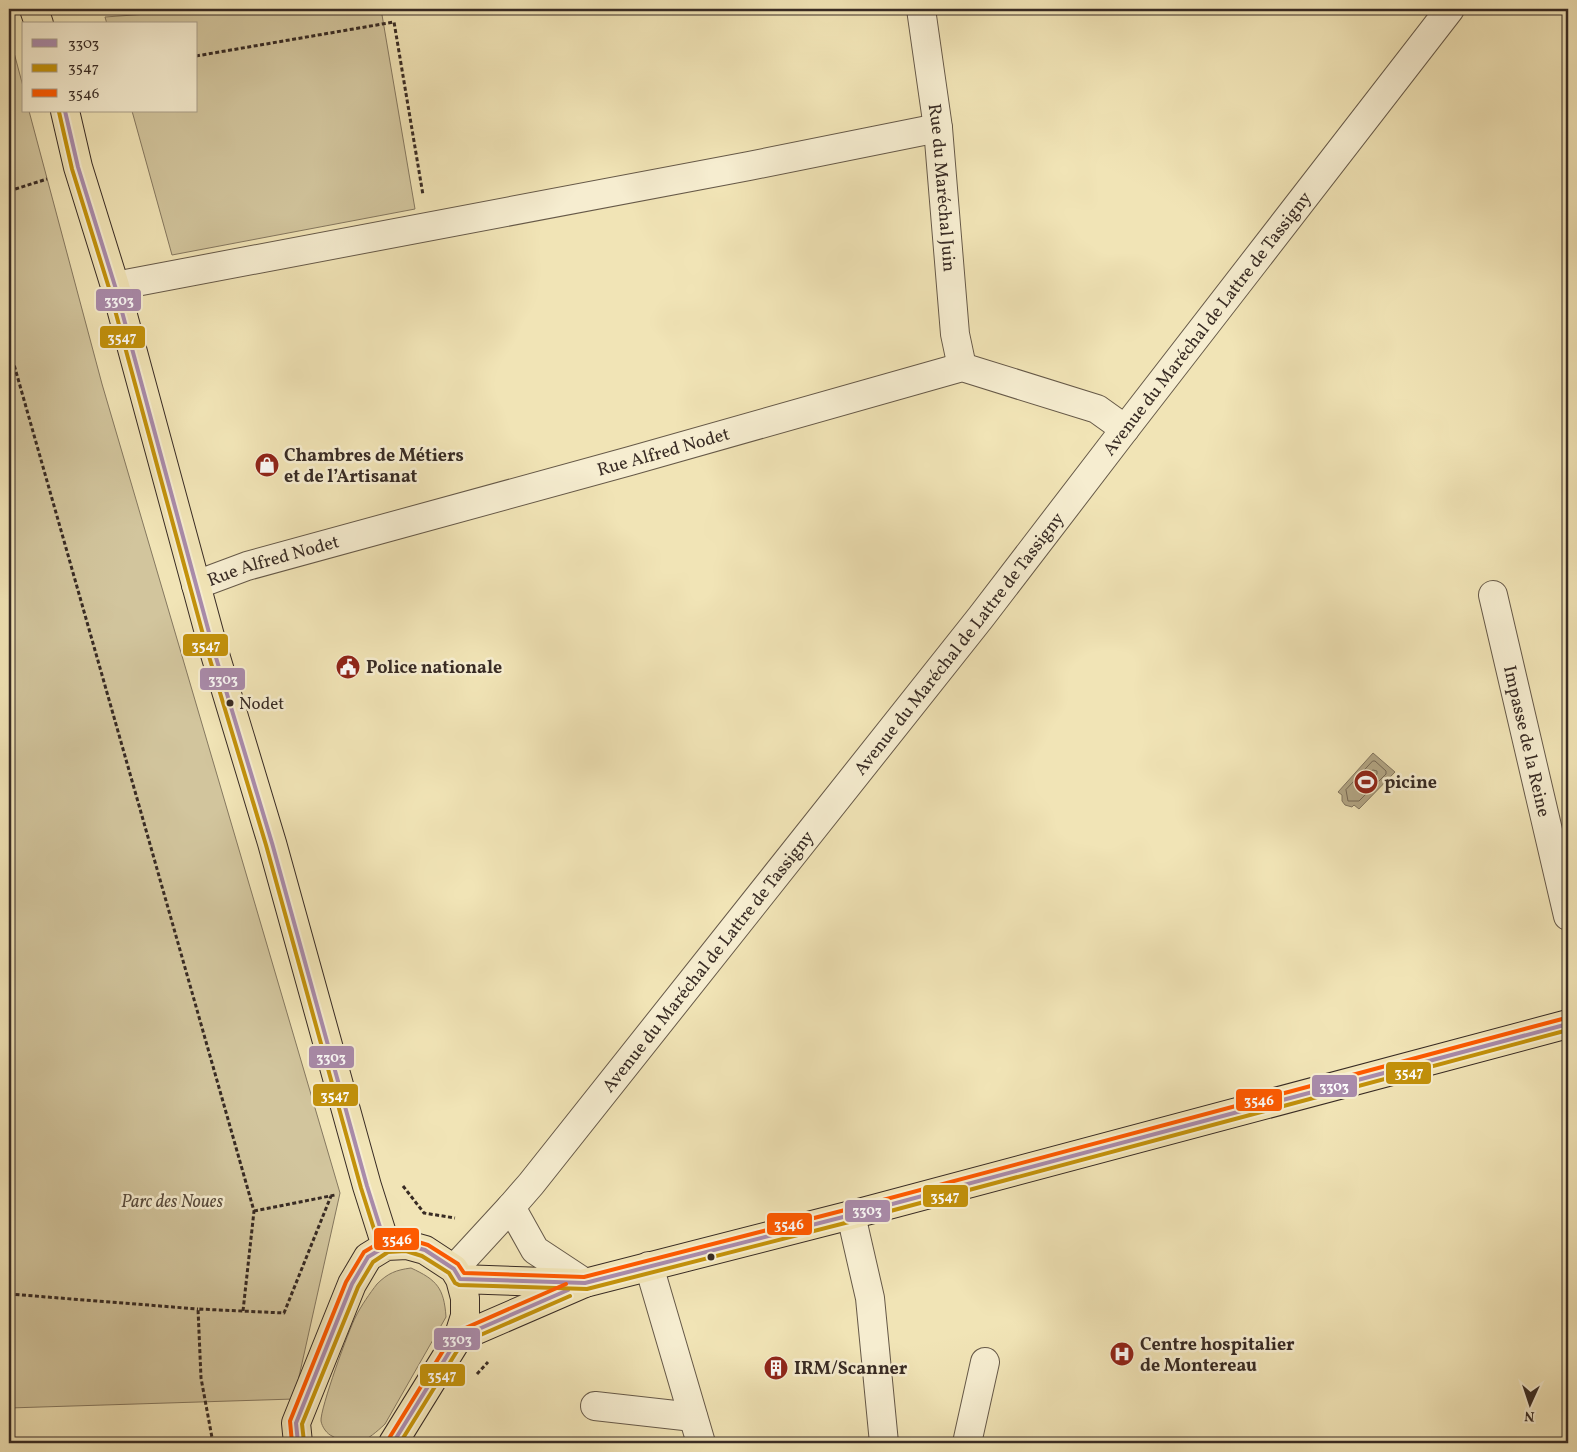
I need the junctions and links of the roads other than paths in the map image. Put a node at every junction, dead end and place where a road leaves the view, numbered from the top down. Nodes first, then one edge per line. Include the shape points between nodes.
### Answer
1 (34, 9) edge
2 (921, 9) edge
3 (1450, 9) edge
4 (38, 22) edge
5 (64, 112) edge
6 (938, 128) junction
7 (115, 286) junction
8 (962, 367) junction
9 (1125, 429) junction
10 (196, 585) junction
11 (1493, 595) dead end
12 (1568, 916) edge
13 (1568, 1024) edge
14 (511, 1207) junction
15 (851, 1215) junction
16 (386, 1246) junction
17 (649, 1266) junction
18 (457, 1274) junction
19 (585, 1283) junction
20 (458, 1338) junction
21 (984, 1362) dead end
22 (595, 1406) dead end
23 (693, 1417) junction
24 (298, 1443) edge
25 (393, 1443) edge
26 (701, 1443) edge
27 (884, 1443) edge
28 (967, 1443) edge

1 - 4 main road
2 - 6 street, Rue du Maréchal Juin
3 - 9 street, Avenue du Maréchal de Lattre de Tassigny
5 - 7 main road
6 - 7 street
6 - 8 street, Rue du Maréchal Juin via 955,334
7 - 10 main road
8 - 9 street via 1097,409
8 - 10 street, Rue Alfred Nodet via 247,566
9 - 14 street, Avenue du Maréchal de Lattre de Tassigny via 981,617
10 - 16 main road
11 - 12 street, Impasse de la Reine
13 - 15 main road
14 - 18 street, Avenue du Maréchal de Lattre de Tassigny
14 - 19 street via 535,1250
15 - 17 main road
15 - 27 street via 870,1298
16 - 18 main road via 407,1245 425,1250
16 - 24 main road via 368,1257 352,1284 296,1423
17 - 19 main road
17 - 23 street
18 - 19 main road
18 - 20 main road via 465,1298 465,1316
19 - 20 main road
20 - 25 main road
21 - 28 street
22 - 23 street
23 - 26 street

